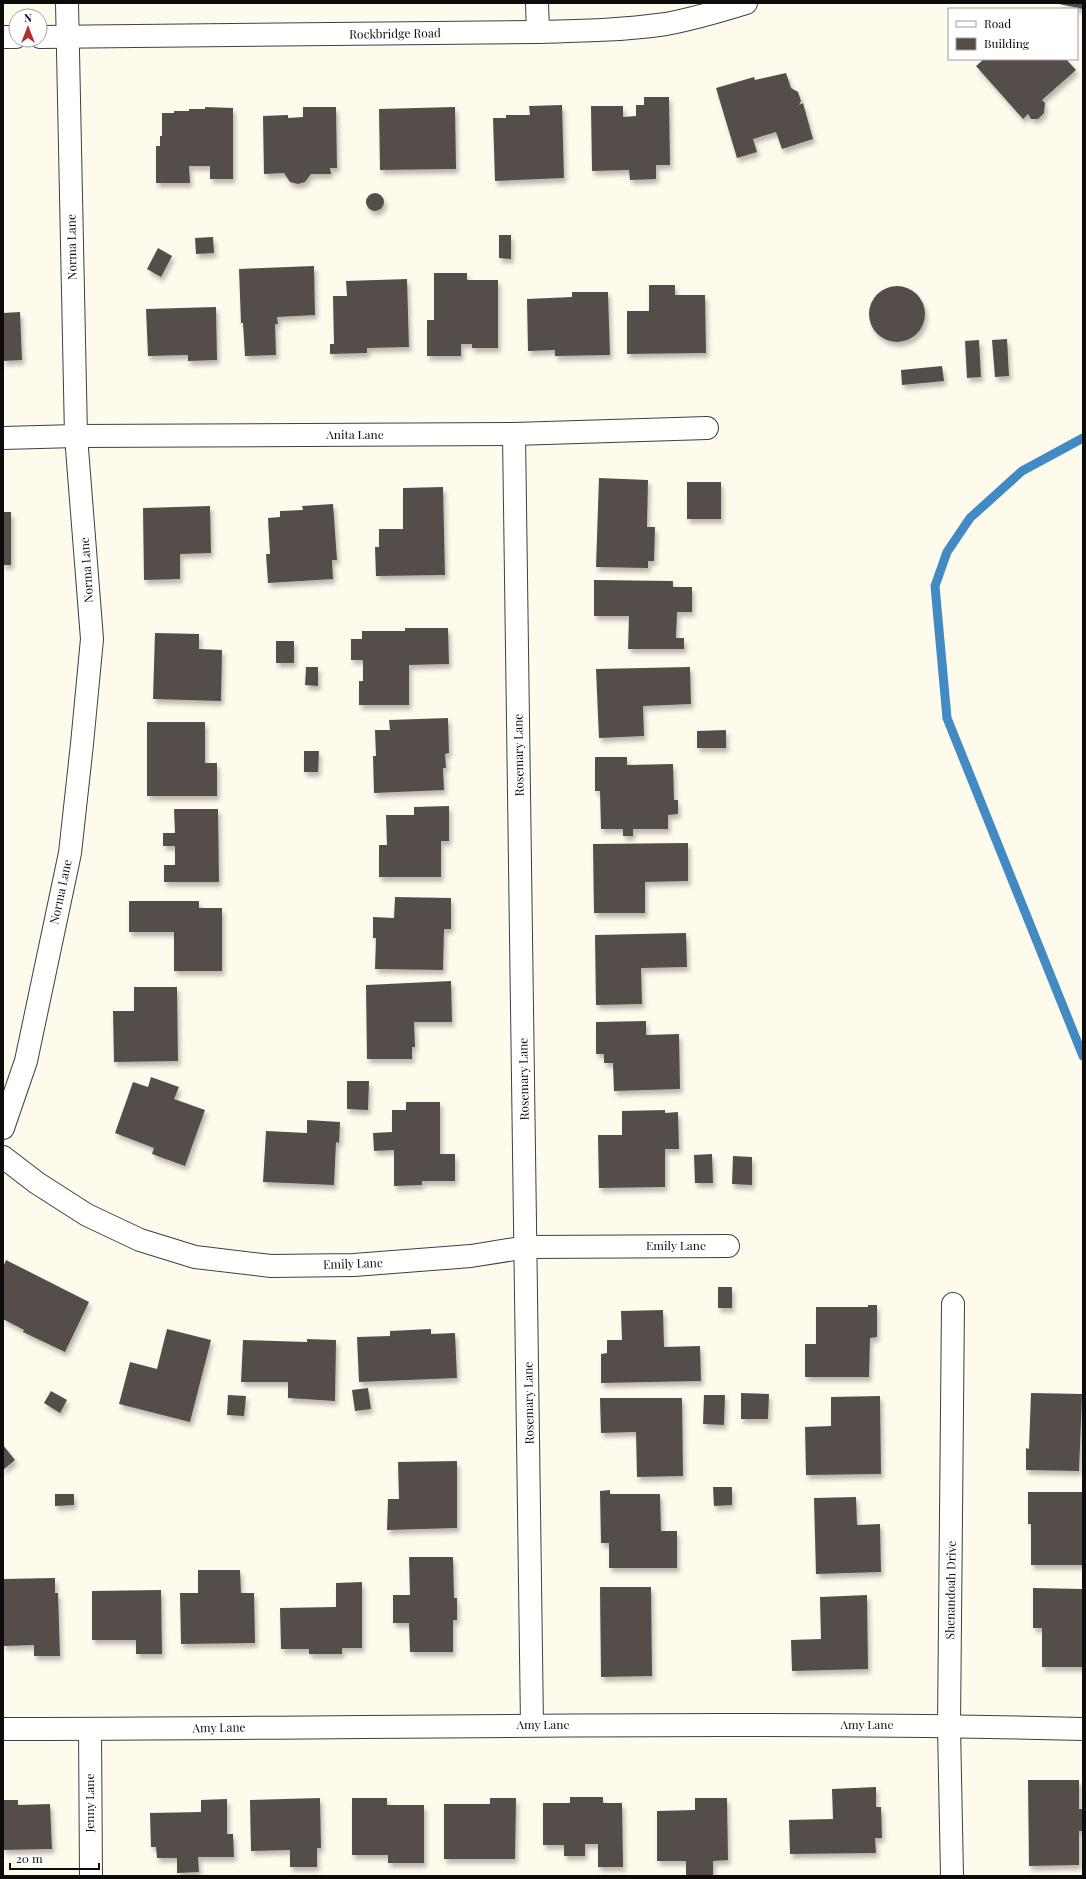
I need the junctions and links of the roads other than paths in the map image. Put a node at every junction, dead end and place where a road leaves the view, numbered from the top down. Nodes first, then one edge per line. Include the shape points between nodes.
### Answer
1 (67, 3) edge
2 (537, 3) edge
3 (746, 3) edge
4 (538, 32) junction
5 (48, 37) edge
6 (68, 37) junction
7 (708, 428) dead end
8 (514, 434) junction
9 (76, 436) junction
10 (3, 438) edge
11 (3, 1128) edge
12 (3, 1157) edge
13 (728, 1246) dead end
14 (527, 1247) junction
15 (953, 1304) dead end
16 (532, 1725) junction
17 (949, 1726) junction
18 (3, 1729) edge
19 (90, 1729) junction
20 (1083, 1729) edge
21 (91, 1876) edge
22 (952, 1876) edge

1 - 6 street, Norma Lane
2 - 4 street
3 - 4 street, Rockbridge Road via 667,24
4 - 6 street, Rockbridge Road
5 - 6 street, Rockbridge Road
6 - 9 street, Norma Lane
7 - 8 street, Anita Lane
8 - 9 street, Anita Lane
8 - 14 street, Rosemary Lane
9 - 10 street, Anita Lane
9 - 11 street, Norma Lane via 92,639 82,744 70,853 26,1061
12 - 14 street, Emily Lane via 37,1183 87,1215 140,1240 195,1257 271,1266 354,1265 471,1256
13 - 14 street, Emily Lane
14 - 16 street, Rosemary Lane
15 - 17 street, Shenandoah Drive
16 - 17 street, Amy Lane
16 - 19 street, Amy Lane
17 - 20 street, Amy Lane
17 - 22 street, Shenandoah Drive
18 - 19 street, Amy Lane
19 - 21 street, Jenny Lane

